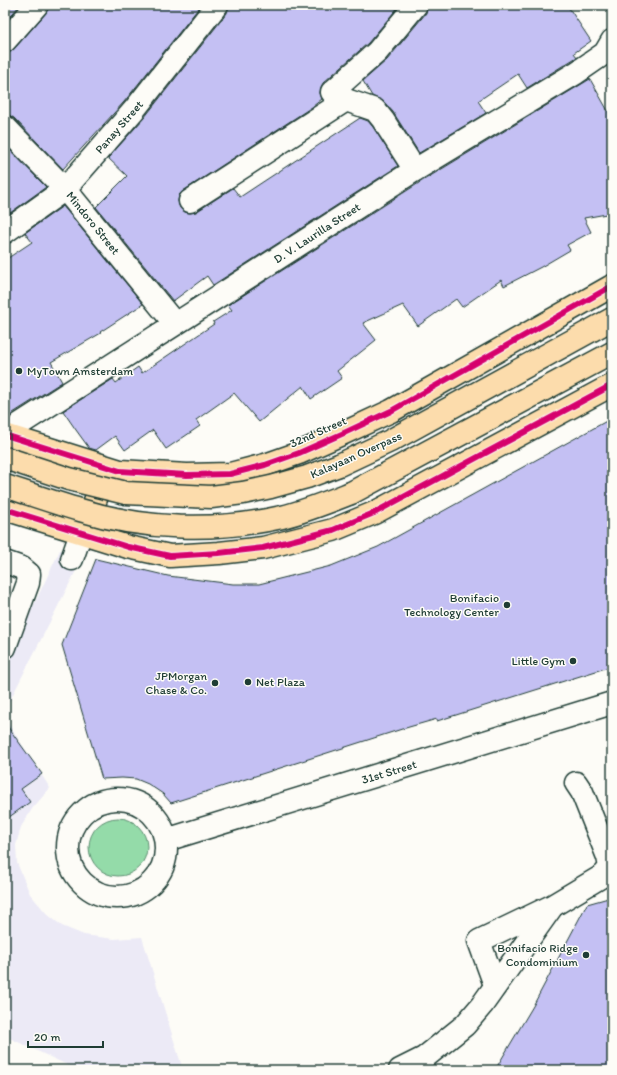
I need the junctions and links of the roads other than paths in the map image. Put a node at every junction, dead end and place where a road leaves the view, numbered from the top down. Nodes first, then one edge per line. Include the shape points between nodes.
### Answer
1 (37, 5) edge
2 (217, 5) edge
3 (416, 5) edge
4 (5, 40) edge
5 (610, 51) edge
6 (339, 96) junction
7 (5, 127) edge
8 (415, 170) junction
9 (65, 189) junction
10 (190, 201) dead end
11 (5, 232) edge
12 (612, 286) edge
13 (612, 319) edge
14 (175, 324) junction
15 (612, 353) edge
16 (612, 385) edge
17 (13, 430) edge
18 (5, 458) edge
19 (109, 468) junction
20 (5, 486) edge
21 (5, 509) edge
22 (80, 534) junction
23 (72, 559) dead end
24 (5, 562) edge
25 (5, 647) edge
26 (612, 703) edge
27 (576, 783) dead end
28 (166, 840) junction
29 (552, 906) junction
30 (495, 985) junction
31 (400, 1070) edge

1 - 4 street
2 - 9 street, Panay Street via 134,110
3 - 6 street
5 - 8 street, D. V. Laurilla Street
6 - 8 street via 375,110
6 - 10 street
7 - 9 street, Mindoro Street
8 - 14 street, D. V. Laurilla Street
9 - 11 street, Panay Street
9 - 14 street, Mindoro Street
12 - 19 main road, 32nd Street via 390,411 299,453 230,474 187,475 120,471
13 - 18 main road, Kalayaan Overpass, bridge via 390,441 339,465 271,487 211,497 126,493 69,479
14 - 17 street, D. V. Laurilla Street
15 - 20 main road, bridge via 351,493 282,517 208,527 170,526 126,521 81,511
16 - 22 main road via 374,513 333,530 263,548 170,556
17 - 19 main road, 32nd Street
19 - 22 main road
21 - 22 main road
22 - 23 street
24 - 25 street via 22,568 29,574
26 - 28 street, 31st Street
27 - 29 street via 582,792 610,867 604,875
28 - 28 street via 159,823 150,811 123,798 107,800 93,804 81,814 73,826 68,841 68,856 73,871 82,883 95,892 110,897 126,896 141,891 153,880 162,867
29 - 30 street
29 - 30 street via 479,941
30 - 31 street via 466,1025 424,1058

